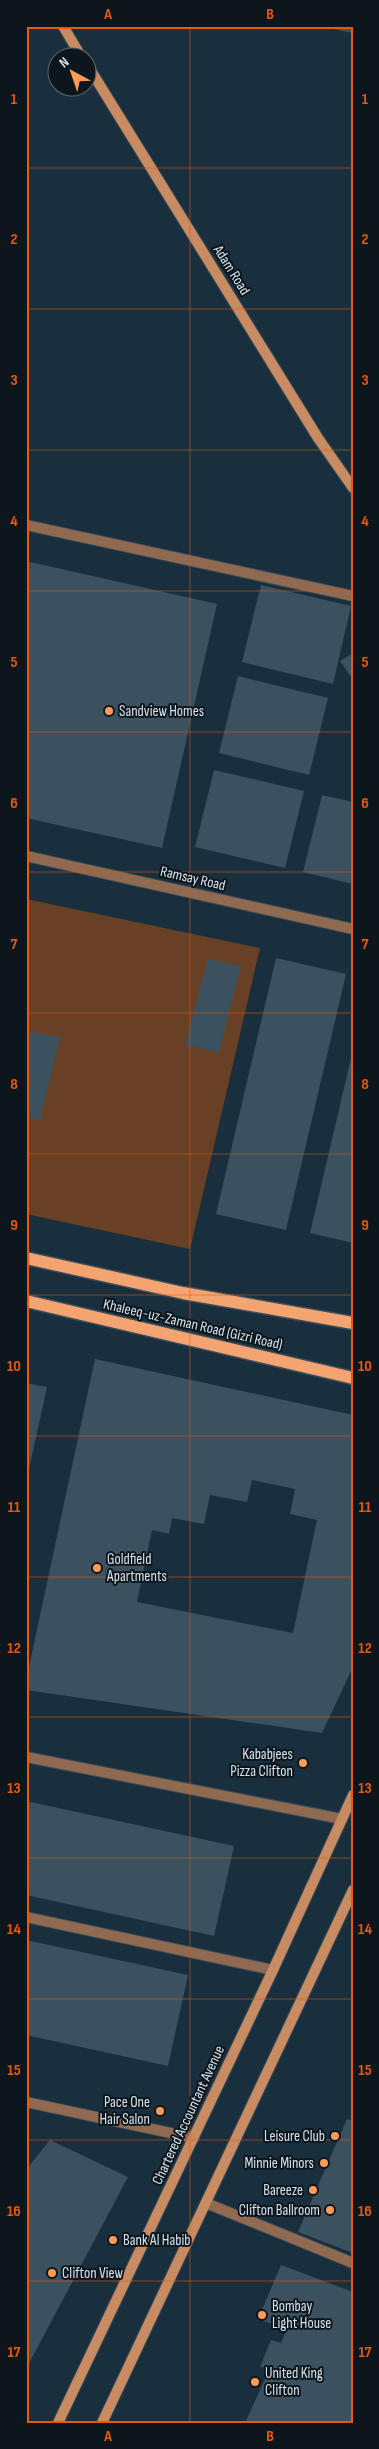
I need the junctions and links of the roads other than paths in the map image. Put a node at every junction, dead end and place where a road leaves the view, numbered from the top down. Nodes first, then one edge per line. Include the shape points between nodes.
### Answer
1 (62, 26) edge
2 (76, 48) edge
3 (98, 82) edge
4 (353, 488) edge
5 (26, 525) edge
6 (353, 596) edge
7 (26, 856) edge
8 (353, 929) edge
9 (26, 1258) edge
10 (26, 1301) edge
11 (353, 1323) edge
12 (353, 1378) edge
13 (26, 1757) edge
14 (353, 1795) edge
15 (342, 1819) junction
16 (353, 1890) edge
17 (26, 1917) edge
18 (273, 1970) junction
19 (26, 2102) edge
20 (194, 2138) junction
21 (206, 2203) junction
22 (353, 2263) edge
23 (58, 2423) edge
24 (102, 2423) edge

1 - 2 street
3 - 4 street, Adam Road via 318,438
5 - 6 street
7 - 8 street, Ramsay Road
9 - 11 main road, Khaleeq-uz-Zaman Road (Gizri Road) via 183,1293
10 - 12 main road, Khaleeq-uz-Zaman Road (Gizri Road)
13 - 15 street
14 - 15 street, Chartered Accountant Avenue
15 - 18 street, Chartered Accountant Avenue
16 - 21 street
17 - 18 street
18 - 20 street, Chartered Accountant Avenue
19 - 20 street
20 - 23 street, Chartered Accountant Avenue
21 - 22 street
21 - 24 street

